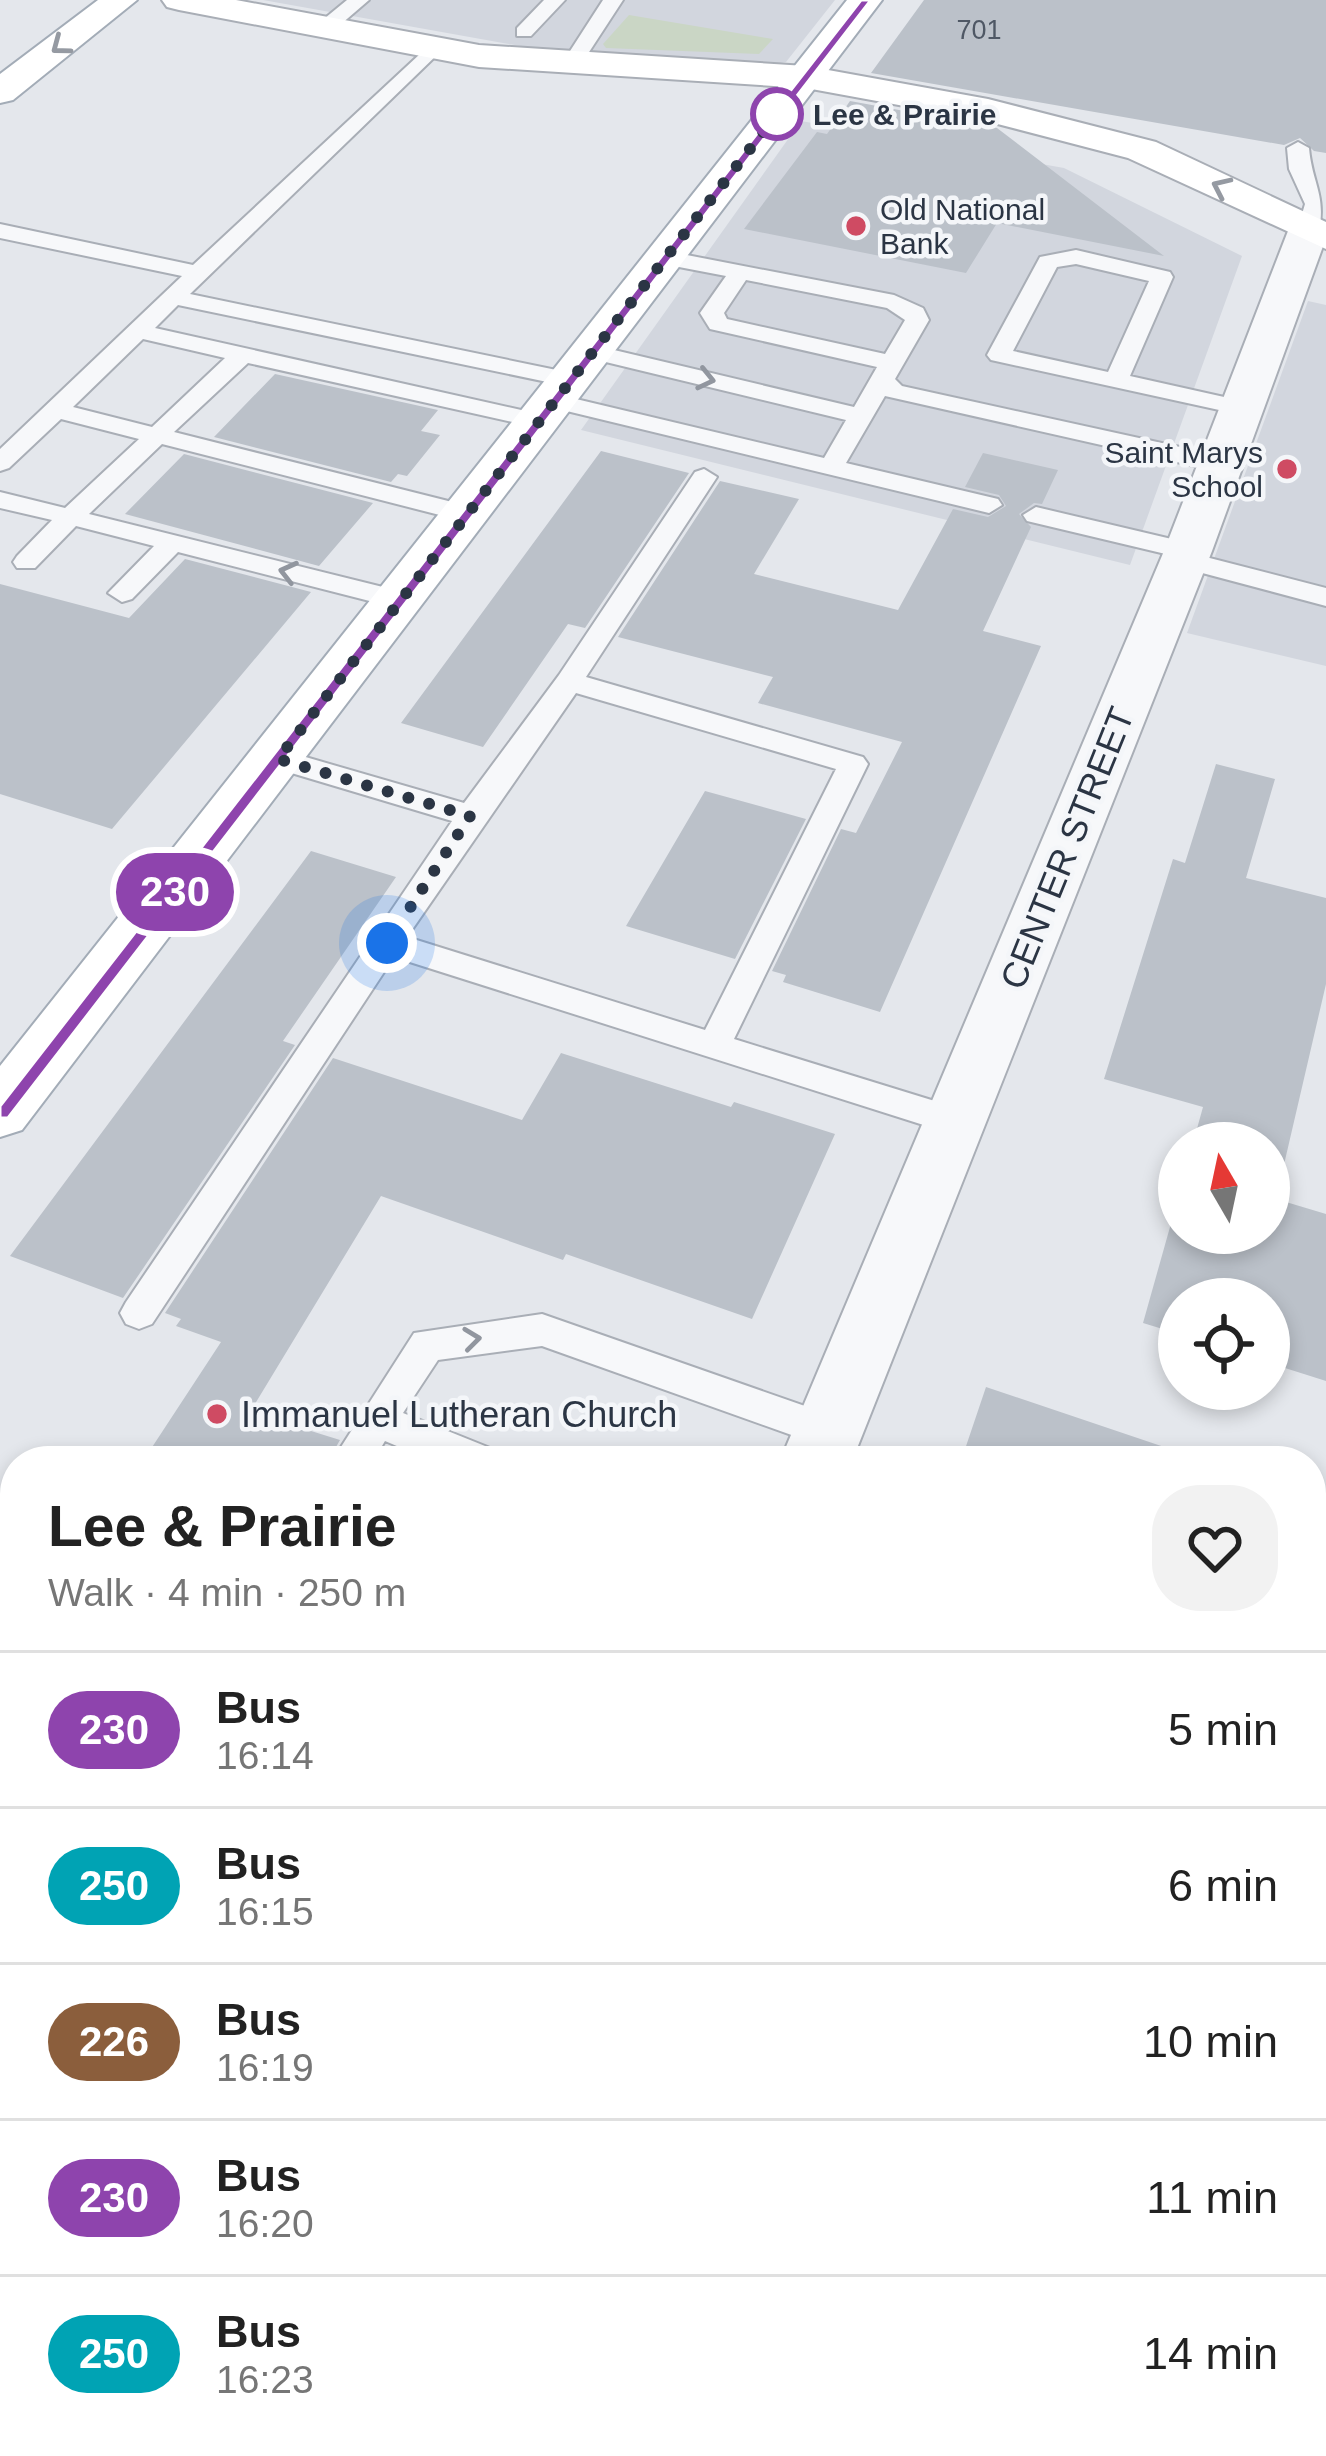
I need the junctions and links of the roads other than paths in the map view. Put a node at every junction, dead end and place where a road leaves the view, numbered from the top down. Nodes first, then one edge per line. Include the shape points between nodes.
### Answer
1 (120, 0) edge
2 (179, 0) edge
3 (358, 0) edge
4 (555, 0) edge
5 (613, 0) edge
6 (865, 0) edge
7 (326, 27) junction
8 (524, 32) dead end
9 (434, 47) junction
10 (479, 56) junction
11 (571, 65) junction
12 (6, 82) edge
13 (796, 90) junction
14 (1298, 148) dead end
15 (0, 231) edge
16 (1314, 250) edge
17 (666, 258) junction
18 (198, 273) junction
19 (740, 273) junction
20 (173, 297) junction
21 (138, 331) junction
22 (241, 356) junction
23 (887, 371) junction
24 (1116, 381) junction
25 (564, 389) junction
26 (1242, 408) junction
27 (56, 410) junction
28 (862, 416) junction
29 (160, 434) junction
30 (0, 463) edge
31 (1221, 464) junction
32 (831, 467) junction
33 (704, 477) dead end
34 (0, 500) edge
35 (989, 505) dead end
36 (467, 514) junction
37 (1036, 515) dead end
38 (70, 517) junction
39 (172, 543) junction
40 (1186, 555) junction
41 (26, 562) dead end
42 (122, 593) dead end
43 (1326, 597) edge
44 (401, 600) junction
45 (568, 682) junction
46 (278, 759) junction
47 (470, 816) junction
48 (387, 943) junction
49 (715, 1045) junction
50 (0, 1112) edge
51 (956, 1120) junction
52 (139, 1313) dead end
53 (377, 1420) junction
54 (361, 1446) edge
55 (440, 1446) edge
56 (822, 1446) edge

1 -> 12 main road
2 - 7 main road
3 - 7 lane
4 - 8 lane
5 - 11 lane
6 - 13 main road
7 - 9 main road
9 - 10 main road
9 - 18 lane
10 - 11 main road
10 - 13 main road via 586,83
11 - 13 main road
13 - 16 main road via 1054,156
13 - 17 main road
14 - 16 lane via 1316,204
15 - 18 lane
16 - 26 street, CENTER STREET
17 - 19 lane
17 - 25 main road
18 - 20 lane
19 - 23 lane via 712,313 718,324
19 - 23 lane via 907,306 917,320
20 - 21 lane
20 - 25 lane
21 - 22 lane
21 - 27 lane
22 - 25 lane
22 - 29 lane
23 - 28 lane
23 - 31 lane via 893,391
24 - 24 lane via 999,356 1048,262 1076,257 1162,277
24 - 26 lane
25 -> 28 lane
25 - 32 lane
25 - 36 main road
26 - 31 street, CENTER STREET
27 - 29 lane
27 - 30 lane
28 - 32 lane
29 - 36 lane
29 - 38 lane
31 - 40 street, CENTER STREET
32 - 35 lane
33 - 45 lane
34 - 38 lane
36 - 44 main road
37 - 40 lane
38 - 39 lane
38 - 41 lane
39 - 42 lane
44 -> 39 lane
40 - 43 lane
40 - 51 street, CENTER STREET
44 - 46 main road
45 - 47 lane
45 - 49 lane via 853,764
46 - 47 lane
46 - 50 main road
47 - 48 lane
48 - 49 lane
48 - 52 lane
49 - 51 lane
51 - 56 street, CENTER STREET
53 - 54 lane
53 - 55 lane
53 -> 56 lane via 427,1345 542,1330

